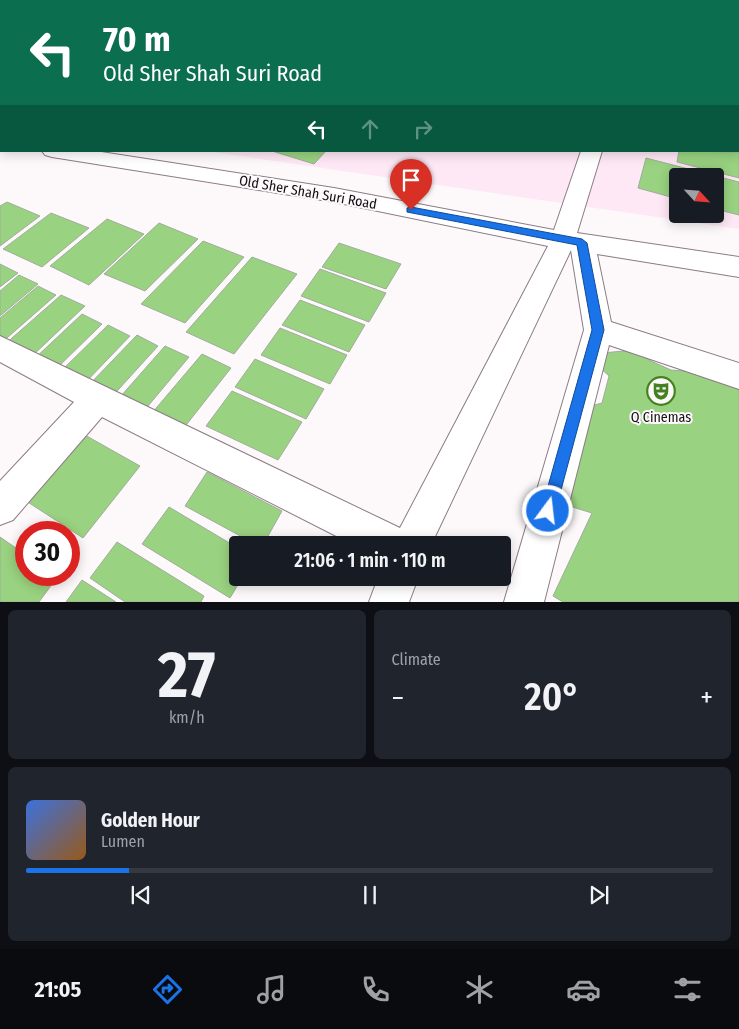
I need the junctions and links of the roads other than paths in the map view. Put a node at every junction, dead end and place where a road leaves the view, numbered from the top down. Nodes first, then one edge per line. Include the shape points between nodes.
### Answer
1 (64, 152) edge
2 (592, 152) edge
3 (100, 155) edge
4 (572, 241) junction
5 (739, 267) edge
6 (598, 330) junction
7 (0, 348) edge
8 (739, 376) edge
9 (98, 399) junction
10 (0, 507) edge
11 (376, 536) edge
12 (416, 536) edge
13 (395, 586) edge
14 (389, 602) edge
15 (524, 602) edge

1 - 3 street, Old Sher Shah Suri Road
2 - 4 street
3 - 4 street, Old Sher Shah Suri Road via 334,195
4 - 5 street, Old Sher Shah Suri Road
4 - 6 street
4 - 12 street
6 - 8 street
6 - 15 street
7 - 9 street
9 - 10 street
9 - 11 street
13 - 14 street

